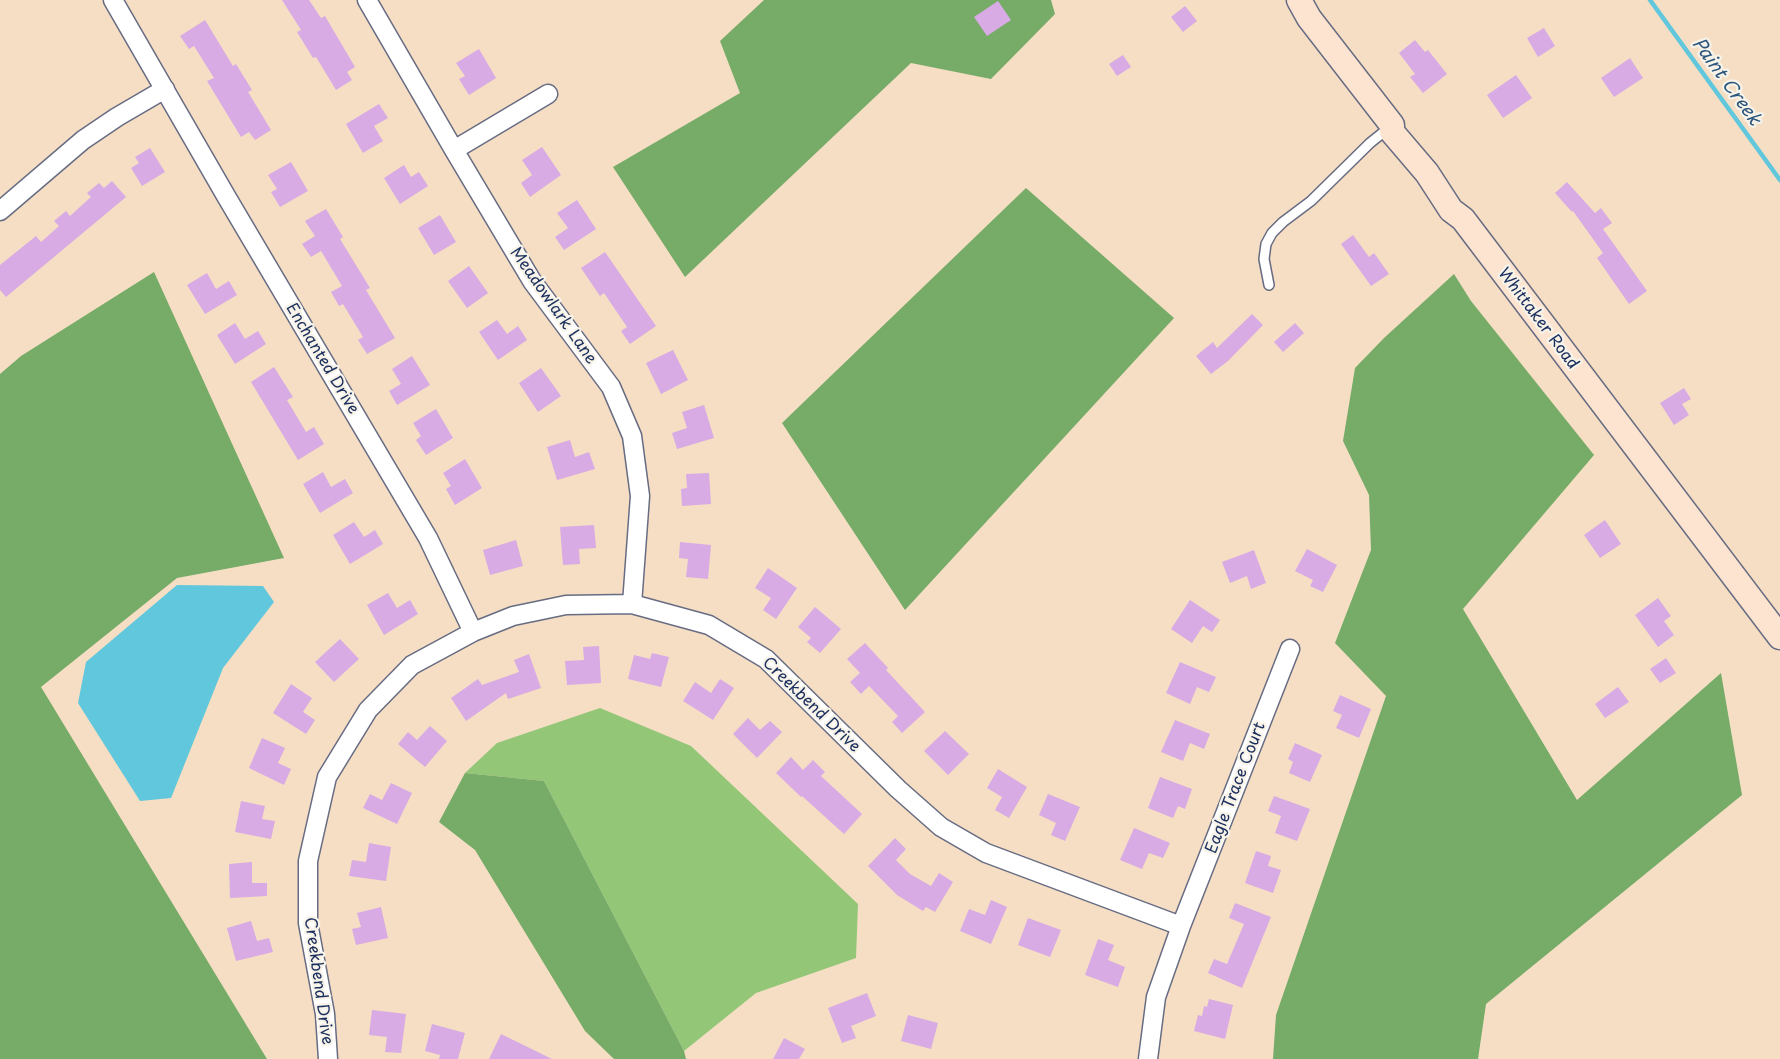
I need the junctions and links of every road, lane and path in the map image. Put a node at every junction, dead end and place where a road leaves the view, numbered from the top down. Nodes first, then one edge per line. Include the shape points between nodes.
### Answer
1 (113, 0) edge
2 (367, 0) edge
3 (1299, 0) edge
4 (165, 89) junction
5 (548, 94) dead end
6 (1392, 125) junction
7 (454, 150) junction
8 (0, 211) edge
9 (1269, 285) dead end
10 (632, 604) junction
11 (472, 632) junction
12 (1780, 637) edge
13 (1290, 649) dead end
14 (1181, 926) junction
15 (328, 1059) edge
16 (1148, 1059) edge

1 - 4 street, Enchanted Drive
2 - 7 street, Meadowlark Lane
3 - 6 main road, Whittaker Road via 1308,18
4 - 8 street via 83,140
4 - 11 street, Enchanted Drive via 428,538
5 - 7 street
6 - 9 lane via 1272,233 1264,259
6 - 12 main road, Whittaker Road via 1392,132 1427,173 1451,210 1463,219
7 - 10 street, Meadowlark Lane via 532,281 611,387 632,436 640,496
10 - 11 street, Creekbend Drive via 566,605 513,616
10 - 14 street, Creekbend Drive via 709,625 766,659 898,789 941,827 968,843
11 - 15 street, Creekbend Drive via 412,665 368,710 327,777 308,861 308,923 325,1014
13 - 14 street, Eagle Trace Court
14 - 16 street, Eagle Trace Court via 1156,997

